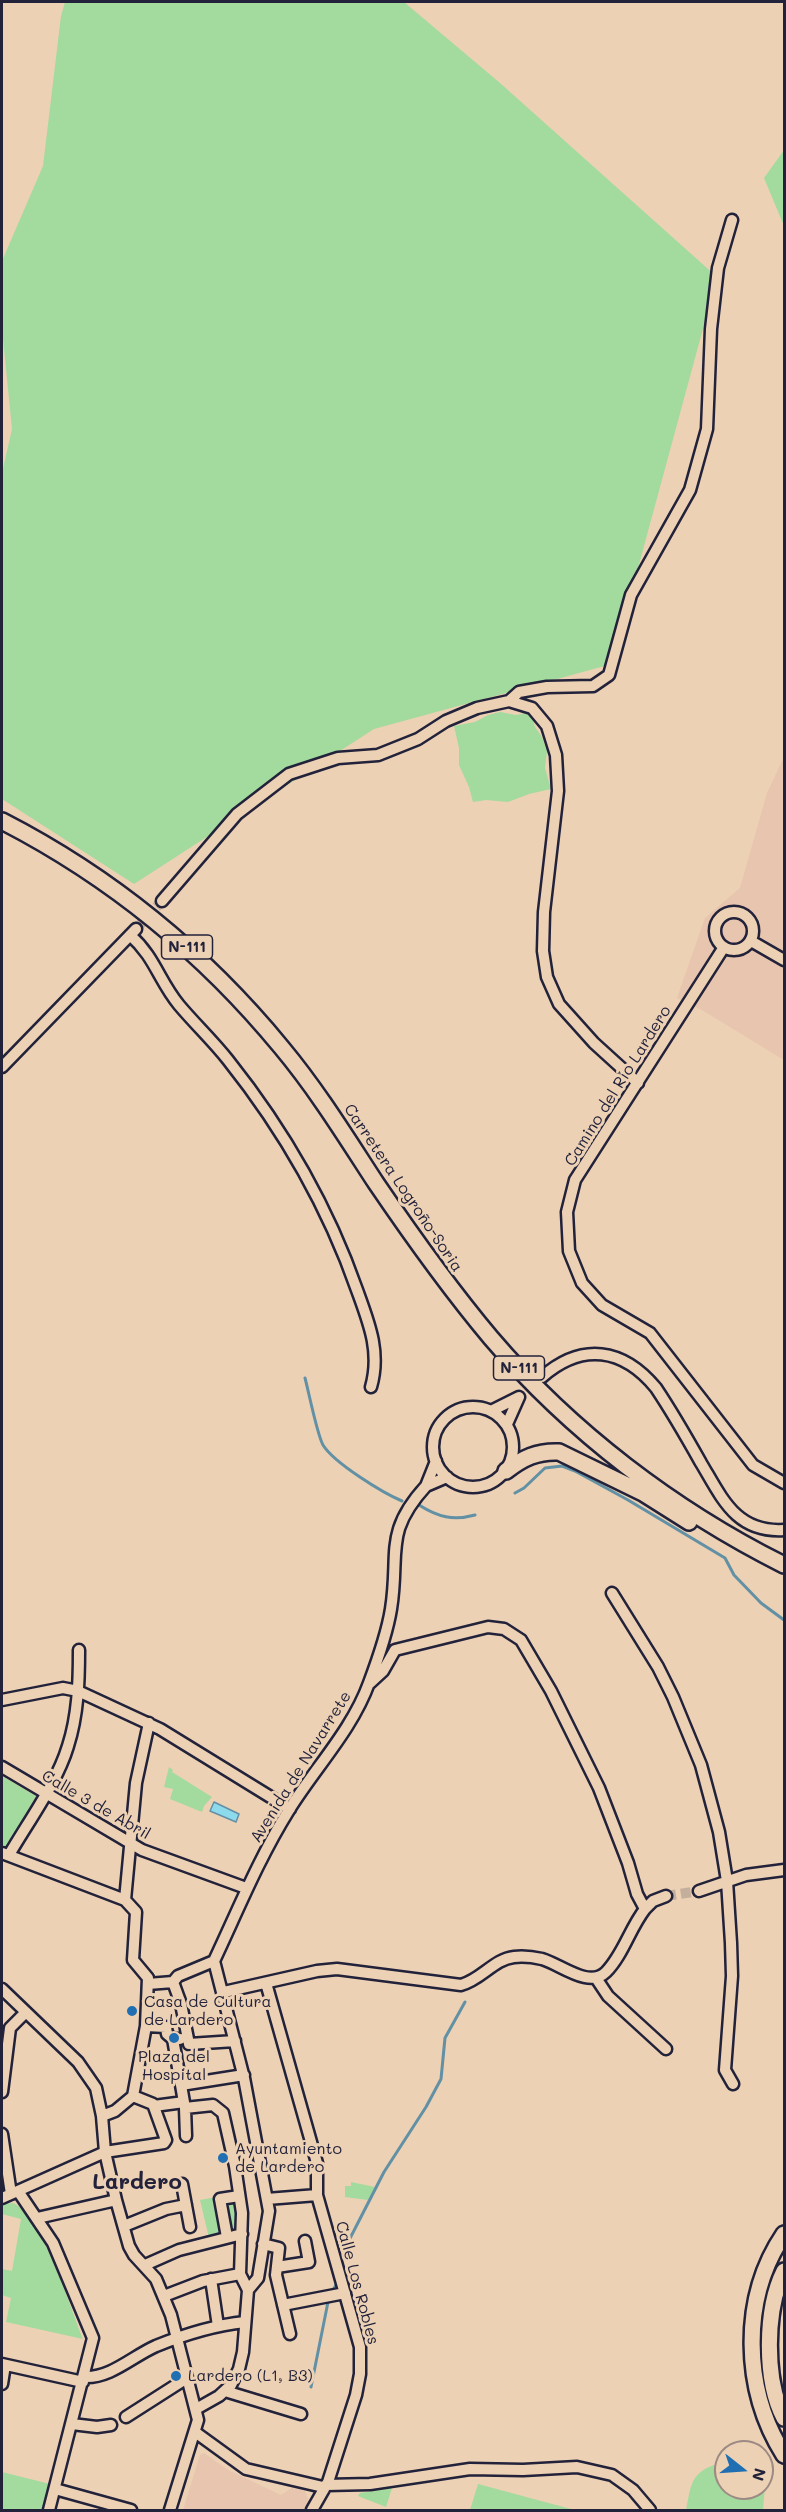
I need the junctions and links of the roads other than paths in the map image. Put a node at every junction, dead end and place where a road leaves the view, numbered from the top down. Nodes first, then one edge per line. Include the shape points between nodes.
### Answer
1 (732, 220) dead end
2 (509, 701) junction
3 (2, 821) edge
4 (162, 901) tunnel mouth
5 (751, 941) junction
6 (724, 947) junction
7 (784, 960) edge
8 (2, 1067) edge
9 (638, 1083) junction
10 (542, 1377) dead end
11 (371, 1387) dead end
12 (491, 1411) junction
13 (507, 1424) junction
14 (436, 1461) junction
15 (506, 1471) junction
16 (447, 1477) junction
17 (784, 1483) edge
18 (426, 1486) junction
19 (784, 1530) edge
20 (784, 1565) edge
21 (784, 1572) edge
22 (612, 1593) dead end
23 (80, 1650) dead end
24 (368, 1686) junction
25 (78, 1691) junction
26 (2, 1700) edge
27 (149, 1724) junction
28 (2, 1767) edge
29 (46, 1792) junction
30 (290, 1809) junction
31 (130, 1843) junction
32 (5, 1854) edge
33 (784, 1870) edge
34 (727, 1881) junction
35 (246, 1888) junction
36 (699, 1891) tunnel mouth
37 (666, 1896) tunnel mouth
38 (126, 1899) junction
39 (645, 1909) junction
40 (214, 1961) junction
41 (596, 1978) junction
42 (172, 1982) junction
43 (266, 1983) junction
44 (147, 1987) junction
45 (2, 1989) edge
46 (224, 1992) junction
47 (26, 2012) junction
48 (146, 2026) junction
49 (187, 2038) junction
50 (173, 2039) junction
51 (235, 2040) junction
52 (666, 2049) dead end
53 (244, 2075) junction
54 (733, 2084) dead end
55 (181, 2085) junction
56 (2, 2092) edge
57 (133, 2096) junction
58 (185, 2105) junction
59 (154, 2106) junction
60 (102, 2116) junction
61 (2, 2134) edge
62 (186, 2136) dead end
63 (105, 2152) junction
64 (182, 2184) dead end
65 (10, 2194) edge
66 (317, 2194) junction
67 (239, 2197) junction
68 (267, 2199) junction
69 (116, 2200) junction
70 (186, 2205) junction
71 (37, 2218) junction
72 (124, 2226) junction
73 (190, 2227) dead end
74 (242, 2234) junction
75 (784, 2234) edge
76 (227, 2237) junction
77 (305, 2241) dead end
78 (263, 2244) junction
79 (145, 2265) junction
80 (277, 2267) junction
81 (784, 2271) edge
82 (240, 2274) junction
83 (258, 2278) junction
84 (211, 2279) junction
85 (277, 2279) junction
86 (248, 2290) junction
87 (345, 2292) junction
88 (164, 2296) junction
89 (283, 2305) junction
90 (245, 2322) junction
91 (218, 2326) junction
92 (290, 2334) dead end
93 (177, 2339) junction
94 (3, 2364) edge
95 (187, 2378) junction
96 (84, 2380) junction
97 (2, 2384) edge
98 (225, 2391) junction
99 (301, 2414) dead end
100 (197, 2415) junction
101 (126, 2417) dead end
102 (784, 2418) edge
103 (72, 2424) junction
104 (111, 2425) dead end
105 (195, 2432) junction
106 (784, 2455) edge
107 (325, 2486) junction
108 (55, 2489) junction
109 (49, 2511) edge
110 (131, 2511) edge
111 (170, 2511) edge
112 (312, 2511) edge
113 (650, 2511) edge

1 - 2 street via 718,268 707,429 690,490 631,595 609,675 593,686 547,687 519,692
2 - 4 street via 477,708 378,755 338,758 289,774 237,814
2 - 9 street via 531,708 547,726 556,755 558,791 544,912 547,977 559,1004
3 - 20 highway, Carretera Logroño-Soria / N-111 via 114,888 187,947 238,997 283,1049 447,1284 543,1393 657,1488 705,1521
5 - 6 street via 741,949
5 - 6 street via 753,928 747,916 727,913 715,929
5 - 7 street
6 - 9 street, Camino del Río Lardero
8 - 11 street via 133,932 179,1005 251,1091 308,1181 344,1256 374,1340 376,1366
9 - 17 street, Camino del Río Lardero via 576,1180 567,1212 569,1251 582,1284 602,1305 650,1333 753,1465
10 - 19 street via 570,1359 591,1353 626,1360 656,1388 727,1507 760,1528
12 - 13 street
12 - 13 street via 523,1394
12 - 14 street via 470,1407 445,1419 434,1439
13 - 15 street via 514,1445
14 - 16 street
14 - 18 street
15 - 16 street via 493,1483 478,1487 463,1486
15 - 21 highway via 530,1455 570,1455 748,1556
16 - 18 street
18 - 24 street, Avenida de Navarrete via 398,1527 391,1611
22 - 34 street via 658,1667 694,1747 719,1832
23 - 25 street
24 - 30 street, Avenida de Navarrete via 355,1714
24 - 39 street via 395,1650 488,1627 504,1629 521,1640 599,1788
25 - 26 street via 63,1688
25 - 27 street
25 - 29 street via 68,1748
27 - 30 street
27 - 31 street via 136,1783
28 - 29 street, Calle 3 de Abril
29 - 31 street, Calle 3 de Abril
29 - 32 street
30 - 35 street, Avenida de Navarrete
31 - 35 street, Calle 3 de Abril
31 - 38 street
32 - 38 street
33 - 34 street
34 - 36 street
34 - 54 street via 732,1976 725,2070
35 - 40 street, Avenida de Navarrete
37 - 39 street
38 - 44 street via 136,1912 132,1960 148,1978
39 - 41 street via 610,1967
40 - 42 street
40 - 46 street
41 - 43 street via 522,1957 502,1961 461,1985 337,1969
41 - 52 street via 608,1996
42 - 44 street
42 - 49 street via 181,2004
43 - 46 street
43 - 66 street, Calle Los Robles via 317,2163
44 - 48 street
45 - 47 street
46 - 51 street
47 - 56 street via 10,2028
47 - 60 street via 89,2076
48 - 50 street via 166,2027
48 - 57 street
49 - 50 street
49 - 51 street via 189,2044
50 - 55 street
51 - 53 street
53 - 55 street
53 - 68 street
55 - 58 street
57 - 59 street
57 - 60 street
58 - 59 street
58 - 62 street
58 - 67 street via 210,2105 221,2110
59 - 63 street via 166,2142
60 - 63 street
61 - 65 street
63 - 65 street
63 - 69 street
64 - 70 street
65 - 71 street
66 - 68 street
66 - 87 street, Calle Los Robles
67 - 74 street
67 - 76 street via 220,2199
68 - 78 street
69 - 71 street
69 - 72 street
70 - 72 street
70 - 73 street
71 - 96 street via 53,2243 92,2331 93,2344
72 - 79 street via 132,2251
74 - 76 street
74 - 82 street
75 - 106 highway via 761,2279 754,2309 753,2357 757,2395
76 - 79 street
77 - 80 street via 309,2262
78 - 80 street via 279,2248
78 - 83 street
79 - 88 street
80 - 85 street
81 - 102 highway via 770,2342 772,2378
82 - 84 street
82 - 86 street
83 - 85 street
83 - 86 street
84 - 88 street
84 - 91 street
85 - 89 street
86 - 90 street
87 - 89 street
87 - 107 street, Calle Los Robles via 360,2347 360,2374
88 - 93 street
89 - 92 street
90 - 91 street
90 - 98 street via 239,2369
91 - 93 street
93 - 95 street
93 - 96 street
94 - 96 street
94 - 97 street
95 - 100 street
95 - 101 street
96 - 103 street
98 - 99 street
98 - 100 street
100 - 105 street
103 - 104 street
103 - 108 street
105 - 107 street via 255,2472
105 - 111 street
107 - 112 street, Calle Los Robles
107 - 113 street via 393,2482 470,2469 588,2468 612,2475 633,2490
108 - 109 street
108 - 110 street

